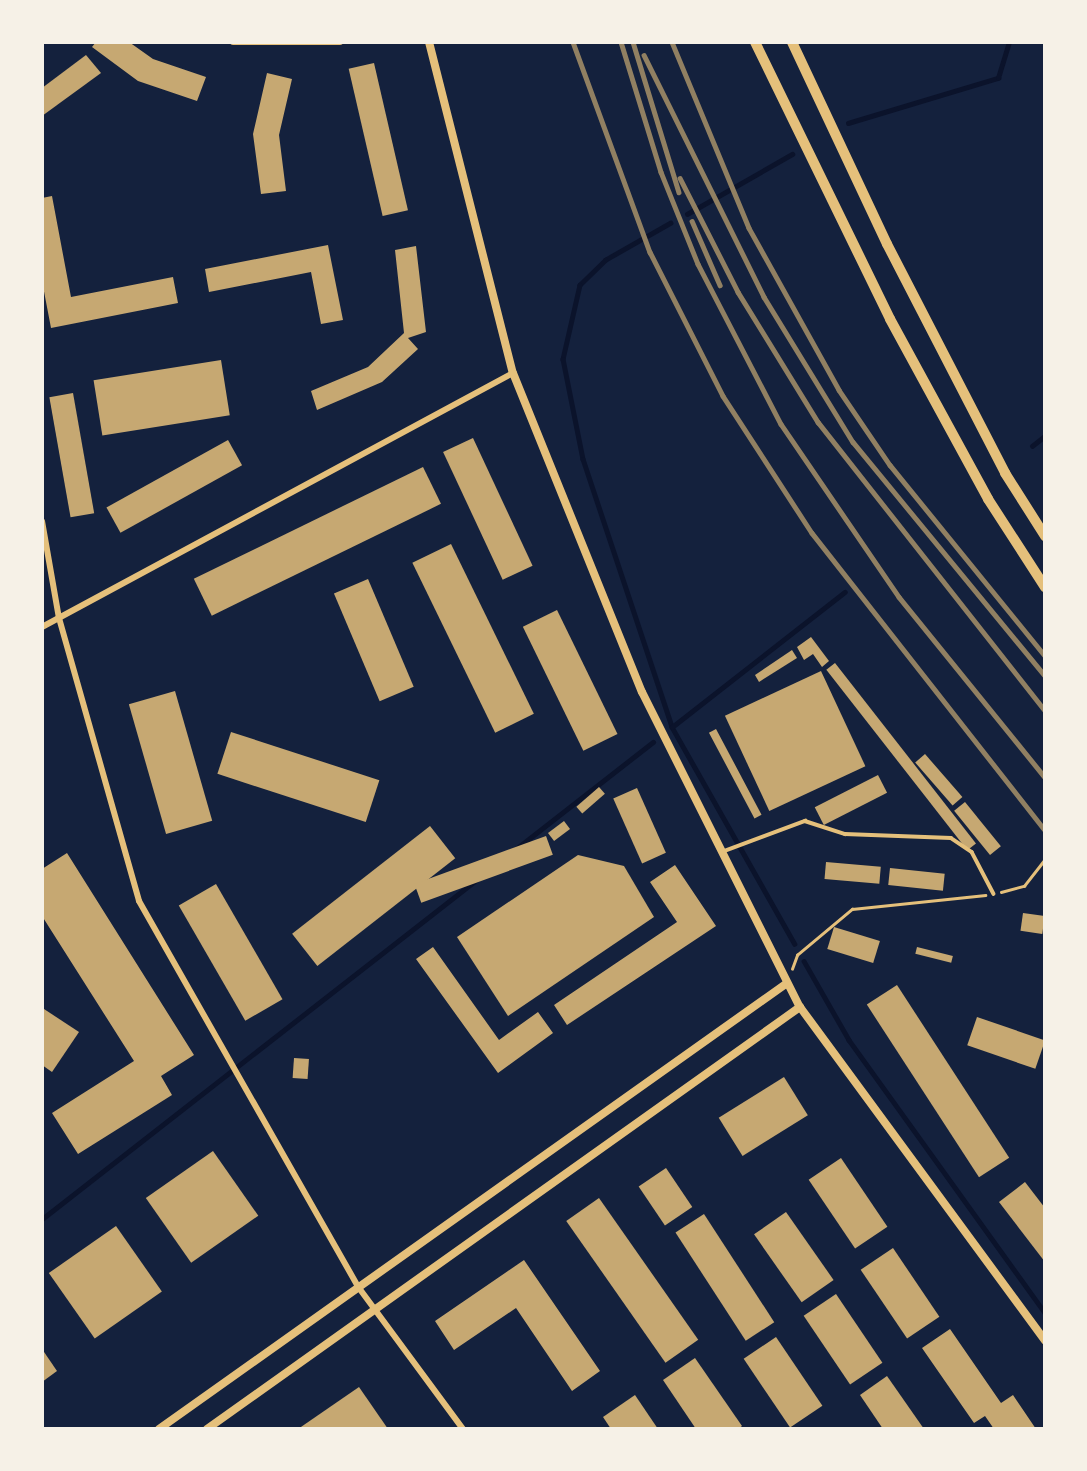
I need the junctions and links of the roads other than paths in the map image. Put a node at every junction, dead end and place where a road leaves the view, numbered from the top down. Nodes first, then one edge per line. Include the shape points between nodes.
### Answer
1 (233, 42) edge
2 (340, 42) edge
3 (429, 42) edge
4 (755, 42) edge
5 (792, 42) edge
6 (513, 373) junction
7 (42, 521) edge
8 (1045, 536) edge
9 (1045, 587) edge
10 (59, 618) junction
11 (42, 627) edge
12 (720, 853) junction
13 (993, 894) road end
14 (787, 983) junction
15 (800, 1007) junction
16 (359, 1288) junction
17 (375, 1310) junction
18 (1045, 1341) edge
19 (159, 1429) edge
20 (207, 1429) edge
21 (463, 1429) edge

1 - 2 street
3 - 6 street
4 - 9 main road via 890,319 988,499
5 - 8 main road via 893,257
6 - 10 street
6 - 12 street via 642,692
7 - 10 street
10 - 11 street
10 - 16 street via 139,901
12 - 13 lane via 805,821 845,834 951,838 972,852
12 - 14 street
14 - 15 street
14 - 16 street
15 - 17 street
15 - 18 street
16 - 17 street
16 - 19 street
17 - 20 street
17 - 21 street

